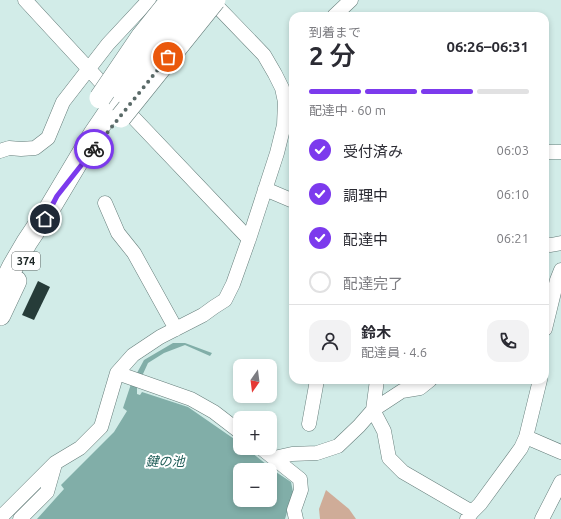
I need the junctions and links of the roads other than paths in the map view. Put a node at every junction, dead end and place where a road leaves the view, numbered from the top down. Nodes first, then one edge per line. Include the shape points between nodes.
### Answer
1 (25, 0) edge
2 (149, 0) edge
3 (171, 0) edge
4 (193, 0) edge
5 (350, 0) edge
6 (214, 3) edge
7 (338, 12) edge
8 (89, 68) junction
9 (289, 102) edge
10 (116, 110) junction
11 (0, 151) edge
12 (549, 152) edge
13 (561, 152) edge
14 (265, 189) junction
15 (289, 199) edge
16 (54, 201) junction
17 (105, 203) dead end
18 (249, 239) junction
19 (561, 243) edge
20 (549, 245) edge
21 (561, 270) edge
22 (0, 292) edge
23 (549, 313) edge
24 (0, 315) edge
25 (176, 329) junction
26 (117, 374) junction
27 (316, 384) edge
28 (377, 384) edge
29 (425, 384) edge
30 (539, 384) edge
31 (373, 410) junction
32 (309, 424) dead end
33 (233, 427) edge
34 (526, 437) junction
35 (561, 452) edge
36 (270, 455) edge
37 (274, 458) junction
38 (55, 463) junction
39 (561, 482) edge
40 (470, 516) edge
41 (0, 518) edge
42 (20, 519) edge
43 (296, 519) edge
44 (542, 519) edge

1 - 8 street
2 - 8 street
3 - 10 highway, bridge via 142,36
4 - 10 highway, 374, bridge via 155,48
5 - 7 street
6 - 9 street via 264,55
6 - 10 highway, bridge
8 - 10 street
8 - 11 street via 63,102 48,138 35,148 9,148
9 - 14 street
10 - 16 highway, 374 via 94,134
10 - 18 street
12 - 13 street
14 - 15 street
14 - 18 street
16 - 22 highway, 374 via 27,242
16 - 24 highway, 374
17 - 25 street via 118,233 134,253
18 - 25 street via 225,300
19 - 20 street
21 - 23 street
25 - 26 street via 133,355
26 - 33 street via 191,399
26 - 38 street via 100,427 80,448
27 - 32 street
28 - 31 street
29 - 31 street via 420,388 402,391
30 - 34 street
31 - 37 street via 338,446 317,453
31 - 40 street via 384,431 389,458 403,472
34 - 35 street
34 - 40 street via 521,448
36 - 37 street
37 - 43 street via 300,479 301,490 294,510
38 - 41 street
38 - 42 street via 47,492
39 - 44 street

